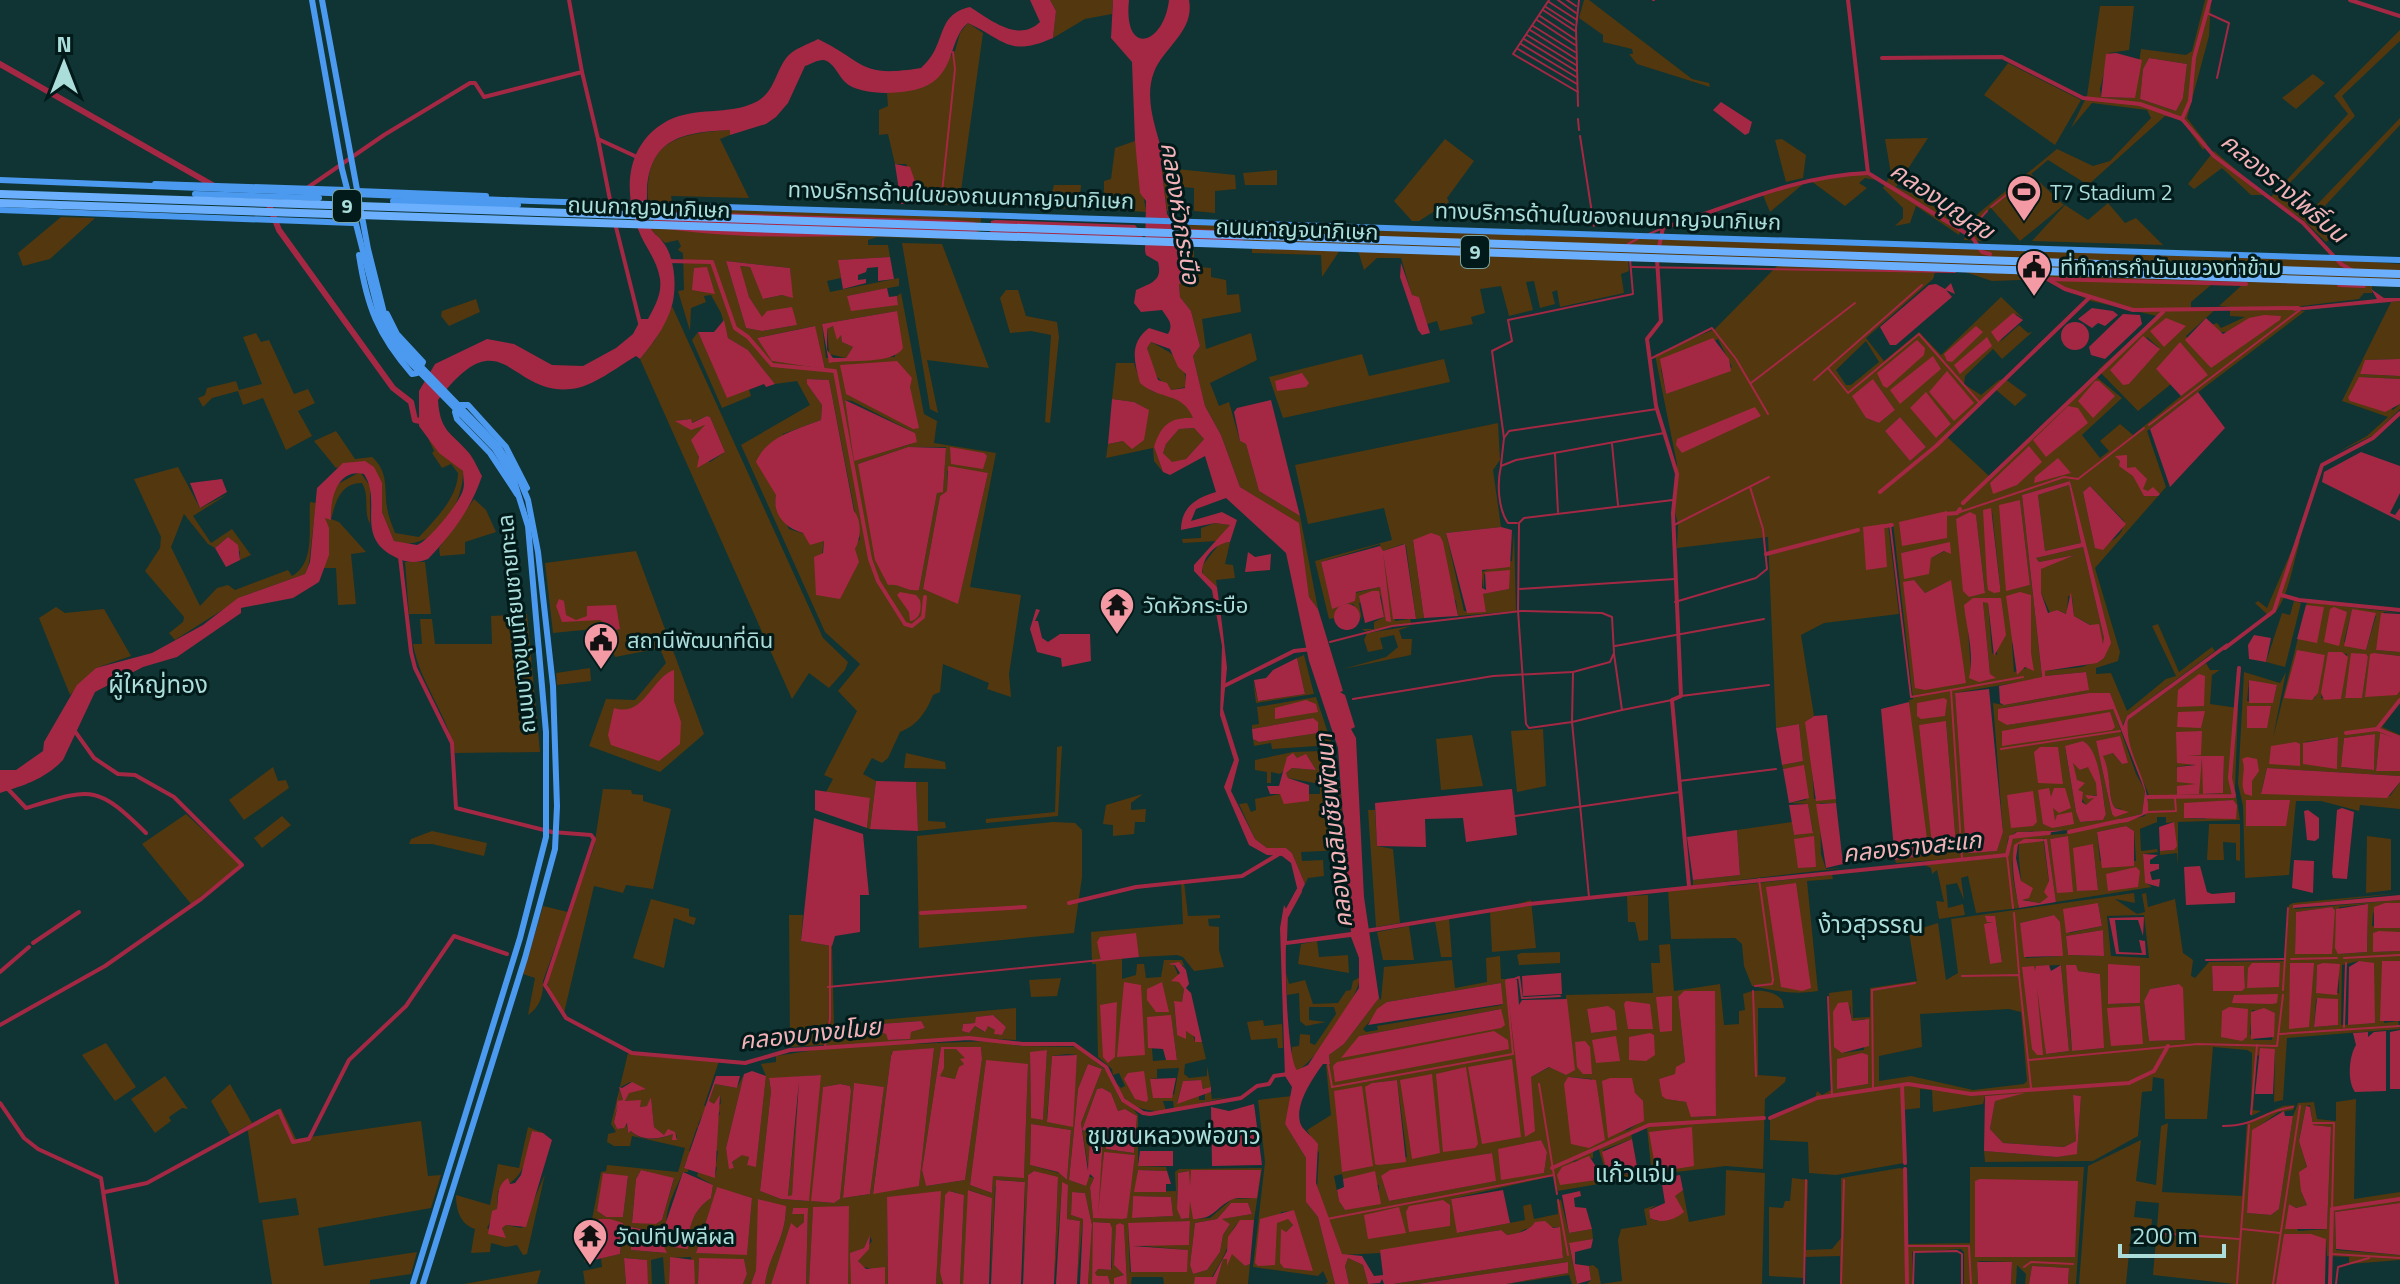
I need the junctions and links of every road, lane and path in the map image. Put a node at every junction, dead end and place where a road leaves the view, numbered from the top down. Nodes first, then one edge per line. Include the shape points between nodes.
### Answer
1 (312, 0) edge
2 (322, 0) edge
3 (330, 38) junction
4 (320, 40) junction
5 (0, 180) edge
6 (104, 184) junction
7 (217, 187) junction
8 (347, 190) junction
9 (358, 191) junction
10 (0, 194) edge
11 (349, 199) junction
12 (360, 199) junction
13 (577, 202) junction
14 (0, 203) edge
15 (0, 210) edge
16 (353, 223) junction
17 (364, 248) junction
18 (2400, 260) edge
19 (2400, 274) edge
20 (2400, 283) edge
21 (525, 500) junction
22 (529, 944) junction
23 (515, 953) junction
24 (504, 986) junction
25 (515, 988) junction
26 (413, 1284) edge
27 (423, 1284) edge

1 - 4 main road, ถนนบางขุนเทียนชายทะเล
2 - 3 main road, ถนนบางขุนเทียนชายทะเล
3 - 4 main road
3 - 9 main road, ถนนบางขุนเทียนชายทะเล
4 - 8 main road, ถนนบางขุนเทียนชายทะเล
5 - 6 main road
6 - 7 main road
6 - 11 main road
7 - 8 main road
7 - 13 main road, ทางบริการด้านในของถนนกาญจนาภิเษก
8 - 11 main road, ถนนบางขุนเทียนชายทะเล
9 - 12 main road, ถนนบางขุนเทียนชายทะเล
9 - 13 main road
10 - 19 highway, ถนนกาญจนาภิเษก / 9
11 - 16 main road, ถนนบางขุนเทียนชายทะเล
12 - 13 main road
12 - 17 main road, ถนนบางขุนเทียนชายทะเล
13 - 18 main road, ทางบริการด้านในของถนนกาญจนาภิเษก
14 - 20 highway, ถนนกาญจนาภิเษก / 9
15 - 16 main road
16 - 17 main road, ถนนบางขุนเทียนชายทะเล
17 - 17 main road via 397,334 423,362 417,373 412,374 385,343 375,323 364,284
17 - 21 main road, ถนนบางขุนเทียนชายทะเล via 391,342 488,441 513,472
21 - 21 main road via 457,419 458,405 468,405 506,447 522,473
21 - 22 main road, ถนนบางขุนเทียนชายทะเล via 539,560 553,686 557,828
21 - 23 main road, ถนนบางขุนเทียนชายทะเล via 544,703 547,825
22 - 23 main road
22 - 25 main road, ถนนบางขุนเทียนชายทะเล
23 - 24 main road, ถนนบางขุนเทียนชายทะเล
24 - 25 main road
24 - 26 main road, ถนนบางขุนเทียนชายทะเล
25 - 27 main road, ถนนบางขุนเทียนชายทะเล

